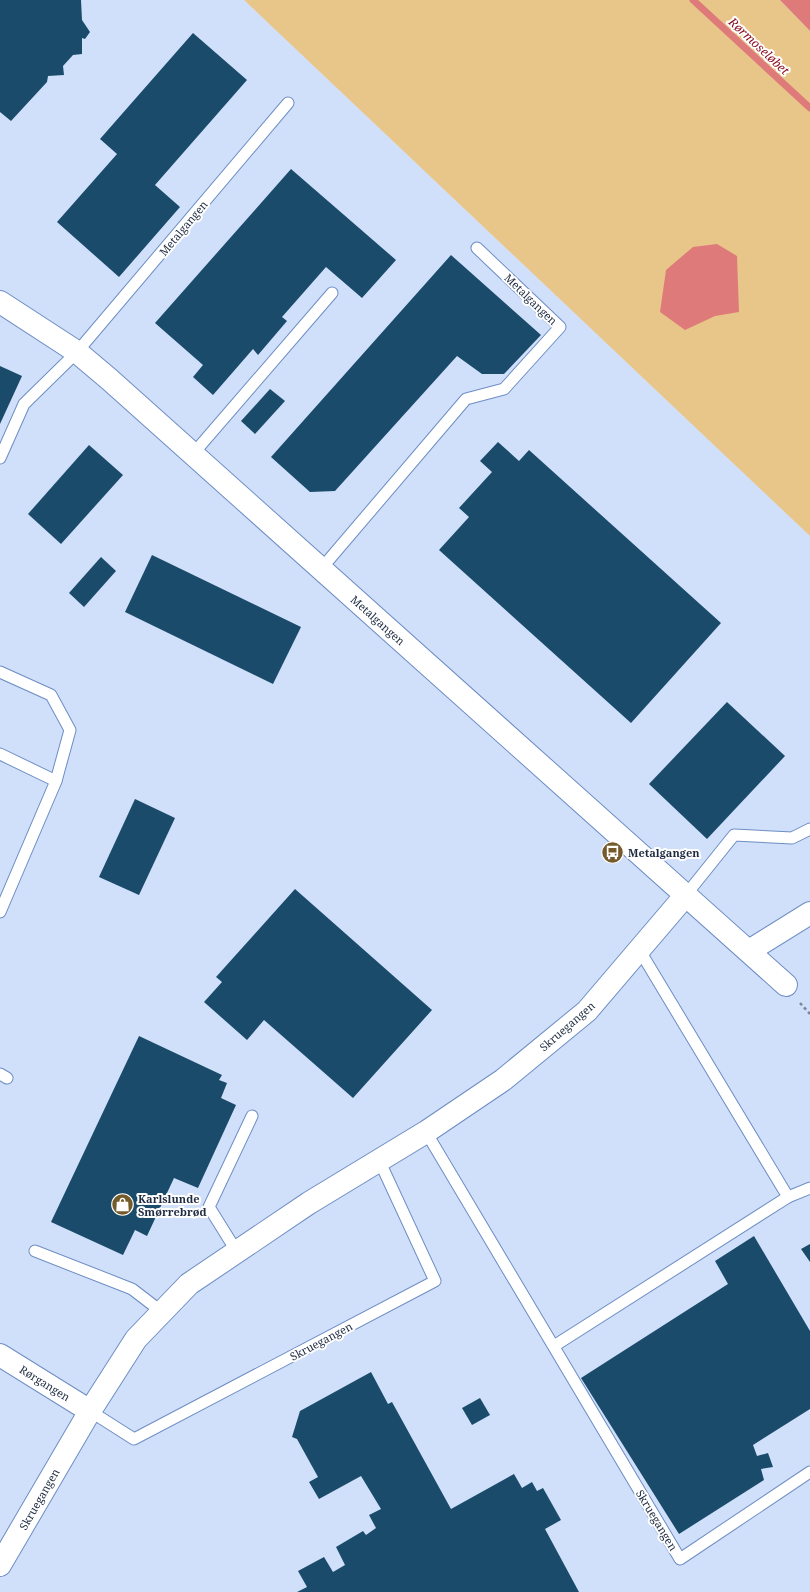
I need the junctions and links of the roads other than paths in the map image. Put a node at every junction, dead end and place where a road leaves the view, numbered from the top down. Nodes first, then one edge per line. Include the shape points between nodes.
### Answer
1 (288, 103) dead end
2 (477, 248) dead end
3 (332, 293) dead end
4 (0, 302) edge
5 (77, 352) junction
6 (193, 454) junction
7 (0, 458) edge
8 (321, 569) junction
9 (0, 672) edge
10 (0, 754) edge
11 (56, 781) junction
12 (810, 829) edge
13 (685, 896) junction
14 (0, 912) edge
15 (810, 913) edge
16 (640, 951) junction
17 (748, 951) junction
18 (786, 985) dead end
19 (252, 1116) dead end
20 (426, 1132) junction
21 (379, 1160) junction
22 (810, 1188) edge
23 (788, 1197) junction
24 (35, 1251) dead end
25 (237, 1252) junction
26 (162, 1312) junction
27 (554, 1346) junction
28 (0, 1355) edge
29 (90, 1412) junction
30 (810, 1472) edge
31 (0, 1566) edge

1 - 5 lane, Metalgangen
2 - 8 lane, Metalgangen via 560,327 504,389 466,399
3 - 6 lane
4 - 5 street, Metalgangen
5 - 6 street, Metalgangen
5 - 7 lane, Metalgangen via 24,404
6 - 8 street, Metalgangen
8 - 13 street, Metalgangen
9 - 11 lane via 51,695 70,730
10 - 11 lane
11 - 14 lane
12 - 13 lane via 792,838 734,835
13 - 16 street, Skruegangen
13 - 17 street, Metalgangen
15 - 17 street
16 - 20 street, Skruegangen via 587,1011 503,1080
16 - 23 lane
17 - 18 street, Metalgangen
19 - 25 lane via 209,1207
20 - 21 street, Skruegangen
20 - 27 lane, Skruegangen
21 - 25 street, Skruegangen
21 - 29 lane, Skruegangen via 435,1281 134,1438
22 - 23 lane
23 - 27 lane
24 - 26 lane via 132,1289
25 - 26 street, Skruegangen via 189,1284
26 - 29 street, Skruegangen via 136,1339
27 - 30 lane, Skruegangen via 680,1559
28 - 29 street, Rørgangen
29 - 31 street, Skruegangen

